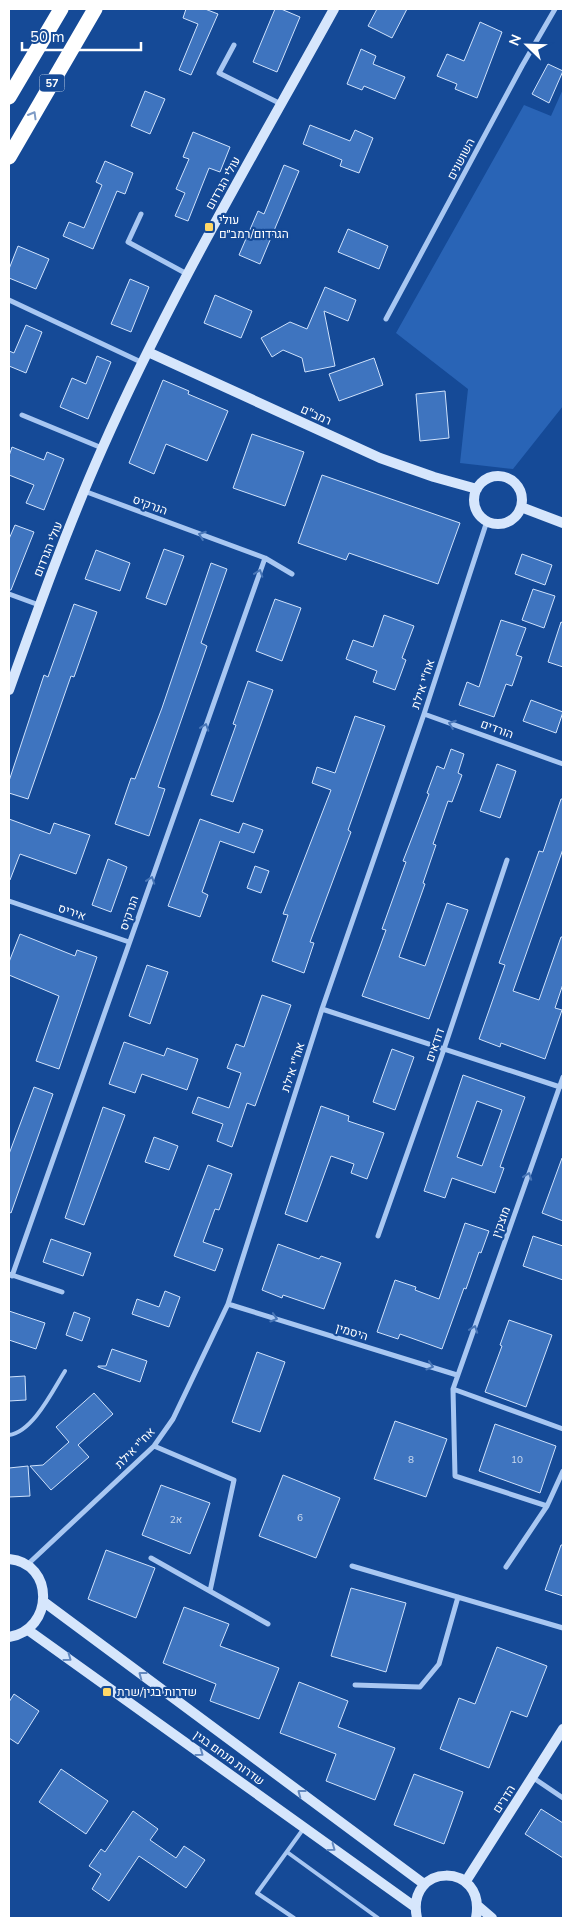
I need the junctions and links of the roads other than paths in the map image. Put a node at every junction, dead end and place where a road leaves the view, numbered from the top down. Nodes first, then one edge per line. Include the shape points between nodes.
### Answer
1 (61, 9) edge
2 (94, 9) edge
3 (334, 9) edge
4 (555, 9) edge
5 (234, 46) dead end
6 (9, 98) edge
7 (281, 104) junction
8 (9, 157) edge
9 (141, 214) dead end
10 (187, 274) junction
11 (9, 300) edge
12 (386, 319) dead end
13 (148, 352) junction
14 (143, 363) junction
15 (22, 415) dead end
16 (102, 448) junction
17 (477, 489) junction
18 (84, 491) junction
19 (521, 506) junction
20 (487, 521) junction
21 (563, 523) edge
22 (265, 558) junction
23 (292, 574) dead end
24 (9, 594) edge
25 (39, 605) junction
26 (9, 690) edge
27 (424, 714) junction
28 (563, 764) edge
29 (507, 860) dead end
30 (9, 902) edge
31 (130, 942) junction
32 (322, 1008) junction
33 (444, 1049) junction
34 (563, 1077) edge
35 (560, 1087) junction
36 (378, 1236) dead end
37 (11, 1275) edge
38 (62, 1292) dead end
39 (228, 1304) junction
40 (65, 1371) dead end
41 (457, 1375) junction
42 (453, 1389) junction
43 (563, 1429) edge
44 (9, 1435) edge
45 (154, 1446) junction
46 (563, 1470) edge
47 (547, 1506) junction
48 (152, 1558) dead end
49 (9, 1559) edge
50 (27, 1565) junction
51 (352, 1566) dead end
52 (506, 1567) dead end
53 (210, 1591) junction
54 (458, 1598) junction
55 (44, 1602) junction
56 (268, 1624) dead end
57 (563, 1628) edge
58 (28, 1630) junction
59 (9, 1637) edge
60 (354, 1685) dead end
61 (563, 1729) edge
62 (532, 1778) junction
63 (563, 1798) edge
64 (304, 1828) junction
65 (287, 1852) junction
66 (466, 1881) junction
67 (424, 1884) junction
68 (478, 1906) junction
69 (415, 1907) junction
70 (294, 1918) edge
71 (378, 1918) edge
72 (417, 1918) edge
73 (476, 1918) edge
74 (492, 1918) edge

1 - 6 highway, 57
8 -> 2 highway, 57
3 - 7 street, עולי הגרדום
4 - 12 street, השושנים
5 - 7 street via 219,73
7 - 10 street, עולי הגרדום
9 - 10 street via 128,242
10 - 13 street, עולי הגרדום
11 - 14 street
13 - 14 street, עולי הגרדום
13 - 17 street, רמב"ם via 380,458
14 - 16 street, עולי הגרדום
15 - 16 street
16 - 18 street, עולי הגרדום
17 - 19 street via 484,480 492,477 509,478 520,490
17 - 20 street via 475,505
22 -> 18 street, הנרקיס
18 - 25 street, עולי הגרדום
19 - 20 street via 511,520 495,524
19 - 21 street
20 - 27 street, אח"י אילת
22 - 23 street, הנרקיס
31 -> 22 street, הנרקיס
24 - 25 street
25 - 26 street, עולי הגרדום
28 -> 27 street, הורדים
27 - 32 street, אח"י אילת
29 - 33 street, דודאים
30 - 31 street, איריס
31 - 37 street, הנרקיס
32 - 33 street
32 - 39 street, אח"י אילת
33 - 35 street
33 - 36 street, דודאים
34 - 35 street, מוצקין
41 -> 35 street, מוצקין
37 - 38 street
39 -> 41 street, היסמין
39 - 45 street, אח"י אילת via 173,1419
40 - 44 lane via 33,1421
41 - 42 street
42 - 43 street
42 - 47 street via 455,1476
45 - 50 street, אח"י אילת
45 - 53 street via 234,1480
46 - 47 street
47 - 52 street
48 - 53 street
49 - 50 street
50 - 55 street via 43,1588
51 - 54 street
53 - 56 street
54 - 57 street
54 - 60 street via 439,1664 420,1687
55 - 58 street via 37,1620
67 -> 55 street, שדרות מנחם בגין
58 - 59 street
58 -> 64 street, שדרות מנחם בגין
61 - 62 street, הדרים
62 - 63 street
62 - 66 street, הדרים
64 - 65 lane
64 -> 69 street, שדרות מנחם בגין
65 - 70 lane via 257,1893
65 - 71 lane
66 - 67 street via 445,1875
66 - 68 street via 476,1896
67 - 69 street
68 - 73 street
68 - 74 street
69 - 72 street

